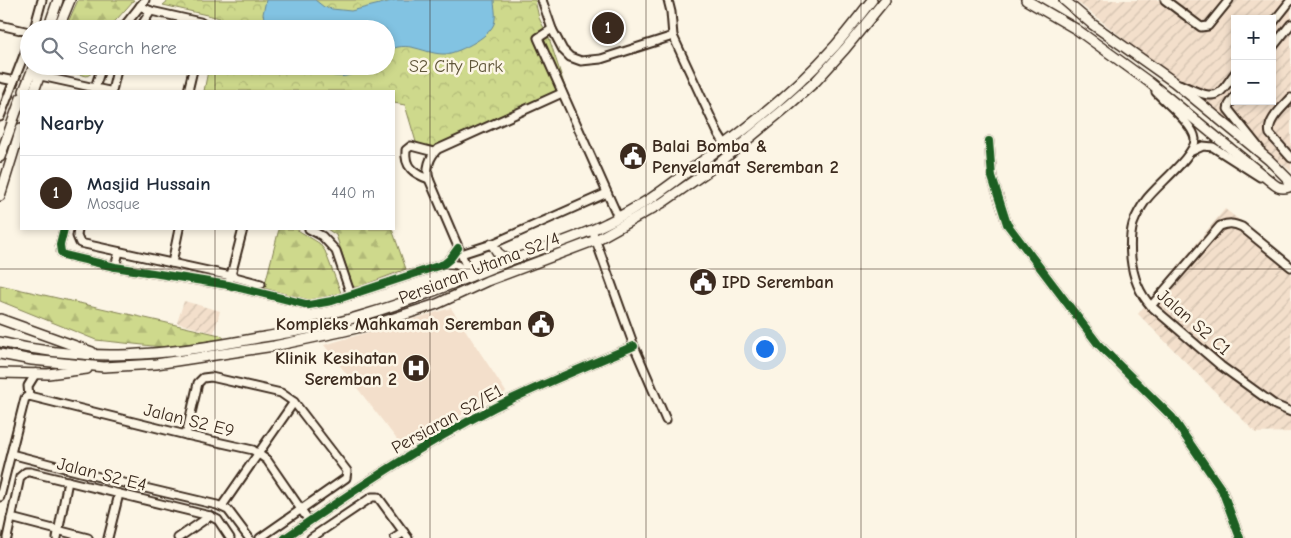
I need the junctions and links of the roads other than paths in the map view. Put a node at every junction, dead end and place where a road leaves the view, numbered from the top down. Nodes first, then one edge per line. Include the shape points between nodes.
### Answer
1 (42, 0) edge
2 (58, 0) edge
3 (70, 0) edge
4 (145, 0) edge
5 (542, 0) edge
6 (668, 0) edge
7 (872, 0) edge
8 (885, 0) edge
9 (1026, 0) edge
10 (1064, 0) edge
11 (1165, 0) edge
12 (1229, 0) edge
13 (1291, 0) edge
14 (140, 6) junction
15 (151, 11) junction
16 (1276, 19) edge
17 (36, 20) edge
18 (51, 20) edge
19 (62, 20) edge
20 (129, 20) edge
21 (145, 20) edge
22 (182, 20) edge
23 (1291, 24) edge
24 (0, 25) edge
25 (552, 29) junction
26 (20, 30) edge
27 (673, 36) junction
28 (1276, 43) edge
29 (20, 65) edge
30 (33, 75) edge
31 (35, 75) edge
32 (45, 75) edge
33 (99, 75) edge
34 (115, 75) edge
35 (192, 75) edge
36 (0, 78) edge
37 (1231, 78) edge
38 (14, 81) junction
39 (1149, 82) junction
40 (1174, 82) junction
41 (25, 90) edge
42 (34, 90) edge
43 (95, 90) edge
44 (110, 90) edge
45 (188, 90) edge
46 (562, 93) junction
47 (20, 101) edge
48 (1231, 101) edge
49 (1290, 101) edge
50 (0, 117) edge
51 (20, 131) edge
52 (989, 141) dead end
53 (725, 145) junction
54 (1191, 151) junction
55 (434, 152) junction
56 (731, 154) junction
57 (0, 157) edge
58 (1291, 158) edge
59 (1269, 160) junction
60 (429, 179) junction
61 (1270, 181) junction
62 (607, 193) junction
63 (657, 194) junction
64 (0, 196) edge
65 (662, 203) junction
66 (618, 218) junction
67 (64, 230) edge
68 (78, 230) edge
69 (179, 230) edge
70 (243, 230) edge
71 (311, 230) edge
72 (592, 230) junction
73 (596, 240) junction
74 (492, 244) junction
75 (460, 251) junction
76 (119, 252) junction
77 (509, 261) junction
78 (172, 263) junction
79 (444, 264) junction
80 (115, 267) junction
81 (1291, 267) edge
82 (231, 276) junction
83 (471, 277) junction
84 (487, 281) junction
85 (261, 284) dead end
86 (228, 285) junction
87 (351, 295) junction
88 (1151, 306) junction
89 (0, 319) edge
90 (0, 342) edge
91 (634, 346) junction
92 (0, 354) edge
93 (105, 356) junction
94 (104, 367) junction
95 (0, 373) edge
96 (36, 374) junction
97 (29, 396) junction
98 (294, 402) junction
99 (1291, 412) edge
100 (666, 420) dead end
101 (186, 435) junction
102 (258, 453) junction
103 (11, 454) junction
104 (0, 461) edge
105 (9, 463) junction
106 (68, 482) junction
107 (119, 494) junction
108 (0, 497) edge
109 (222, 506) junction
110 (302, 510) junction
111 (210, 516) junction
112 (11, 518) junction
113 (309, 521) junction
114 (58, 534) edge
115 (406, 535) edge
116 (6, 538) edge
117 (88, 538) edge
118 (108, 538) edge
119 (178, 538) edge
120 (230, 538) edge
121 (249, 538) edge
122 (260, 538) edge
123 (286, 538) edge
124 (311, 538) edge
125 (395, 538) edge
126 (1240, 538) edge

1 - 17 street
2 - 18 main road
3 - 19 main road
4 - 14 street
5 - 25 street
6 - 27 street
7 - 53 main road, Persiaran Utama S2/4 via 812,69
8 - 56 main road, Persiaran Utama S2/4 via 816,81
9 - 39 main road via 1076,29
10 - 40 main road via 1092,24
11 - 12 street via 1201,27 1208,26
13 - 16 street
14 - 15 street
14 - 20 street
15 - 21 street
15 - 22 street
23 - 28 street
24 - 26 street
25 - 27 street via 563,50 570,57 582,61
25 - 46 street via 538,38
27 - 53 street
29 - 38 street
30 - 41 main road
31 - 42 main road
32 - 43 street
33 - 43 street
34 - 44 street
35 - 45 street
36 - 38 street
37 - 40 street via 1214,96
38 - 50 street
39 - 54 street via 1191,128 1195,141
39 - 61 main road
40 - 59 main road
46 - 55 street
46 - 62 street
47 - 57 main road
48 - 59 street via 1228,105 1230,114
49 - 58 street via 1270,123 1268,130
51 - 64 main road
52 - 126 street via 992,177 1007,224 1098,344 1172,418 1222,490
53 - 56 street
53 - 63 main road, Persiaran Utama S2/4
54 - 61 street via 1203,146 1214,147
54 - 88 street, Jalan S2 C1 via 1146,200 1133,224 1132,267 1136,283
55 - 60 street via 429,161
55 - 60 street via 411,146 406,150 409,167
56 - 65 main road, Persiaran Utama S2/4
59 - 61 main road via 1290,181 1289,187 1284,189
60 - 75 street
62 - 66 street
62 - 74 street
63 - 65 main road
63 - 66 main road, Persiaran Utama S2/4
65 - 73 main road, Persiaran Utama S2/4
66 - 72 main road, Persiaran Utama S2/4
67 - 80 street via 60,245 64,255
68 - 76 street via 80,244
69 - 78 street
70 - 82 street
71 - 87 street via 322,236 336,251
72 - 73 street
72 - 77 main road, Persiaran Utama S2/4
73 - 84 main road, Persiaran Utama S2/4
73 - 91 street
74 - 75 street
74 - 77 main road
75 - 79 street
75 - 83 street
76 - 78 street
76 - 80 street
77 - 83 main road, Persiaran Utama S2/4
78 - 82 street
79 - 83 street via 459,266
79 - 87 street
80 - 86 street
81 - 88 street via 1242,227 1227,223 1220,226
82 - 85 street
82 - 86 street
83 - 84 main road
83 - 93 main road, Persiaran Utama S2/4 via 365,315 320,327 205,348
84 - 94 main road, Persiaran Utama S2/4 via 437,304 340,332 156,364
86 - 87 street via 309,305
88 - 99 street, Jalan S2 C1 via 1221,366
89 - 93 main road
90 - 93 main road, Persiaran Utama S2/4 via 33,350
91 - 100 street
91 - 113 street, Persiaran S2/E1 via 496,407 443,435
92 - 94 main road, Persiaran Utama S2/4
94 - 96 main road
95 - 96 main road
96 - 97 street via 28,386
97 - 101 street, Jalan S2 E9
97 - 103 street via 25,398
98 - 101 street via 281,393 203,378 198,383
98 - 102 street
98 - 110 street via 348,475
101 - 102 street, Jalan S2 E9
102 - 109 street
102 - 110 street via 267,460
103 - 105 street
103 - 109 street
104 - 105 street
105 - 108 street
106 - 107 street, Jalan S2 E4
106 - 112 street, Jalan S2 E4 via 30,472 22,474
106 - 114 street
107 - 111 street, Jalan S2 E4
107 - 118 street
109 - 121 street
110 - 113 street
110 - 122 street
111 - 119 street
111 - 120 street via 218,520
112 - 114 street
112 - 116 street, Jalan S2 E4
113 - 123 street, Persiaran S2/E1
114 - 117 street
115 - 124 street via 375,497
115 - 125 street

